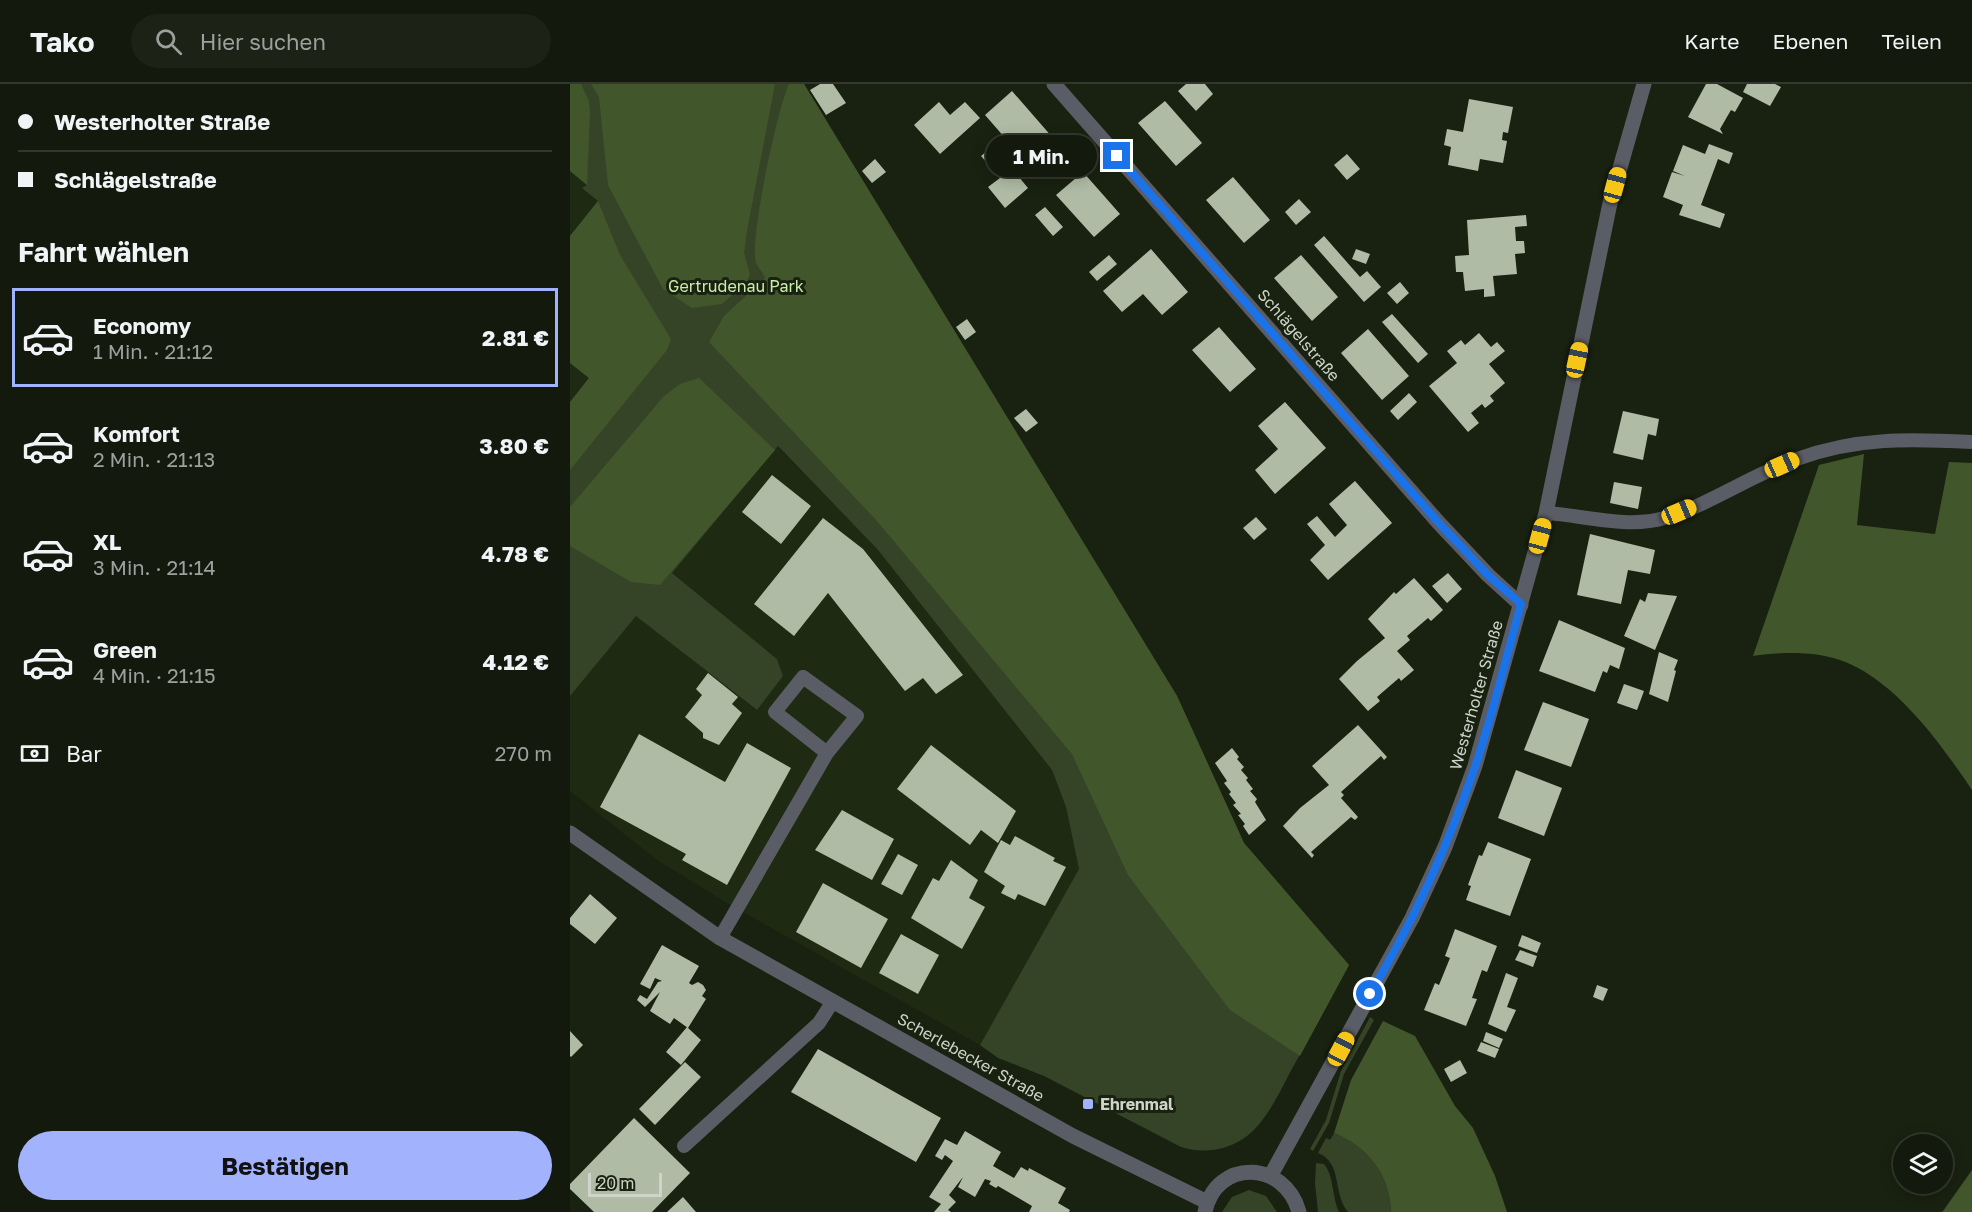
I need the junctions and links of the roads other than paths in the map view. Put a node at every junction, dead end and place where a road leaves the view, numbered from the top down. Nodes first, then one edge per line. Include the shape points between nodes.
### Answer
1 (1054, 84) edge
2 (1644, 84) edge
3 (1972, 442) edge
4 (1546, 513) junction
5 (1521, 604) junction
6 (827, 753) junction
7 (570, 833) edge
8 (720, 938) junction
9 (833, 1001) junction
10 (684, 1146) dead end
11 (1271, 1175) junction
12 (1206, 1207) edge
13 (1299, 1212) edge

1 - 5 street, Schlägelstraße via 1438,522
2 - 4 street, Westerholter Straße via 1610,203
3 - 4 lane via 1883,439 1832,449 1797,459 1662,519 1615,521
4 - 5 street, Westerholter Straße
5 - 11 street, Westerholter Straße via 1475,766 1445,847 1407,928
6 - 6 lane via 857,716 803,677 775,712
6 - 8 lane
7 - 8 street, Scherlebecker Straße
8 - 9 street, Scherlebecker Straße
9 - 10 lane via 819,1023
9 - 12 street, Scherlebecker Straße
11 - 12 street via 1240,1174 1226,1179 1215,1189
11 - 13 street via 1285,1185

